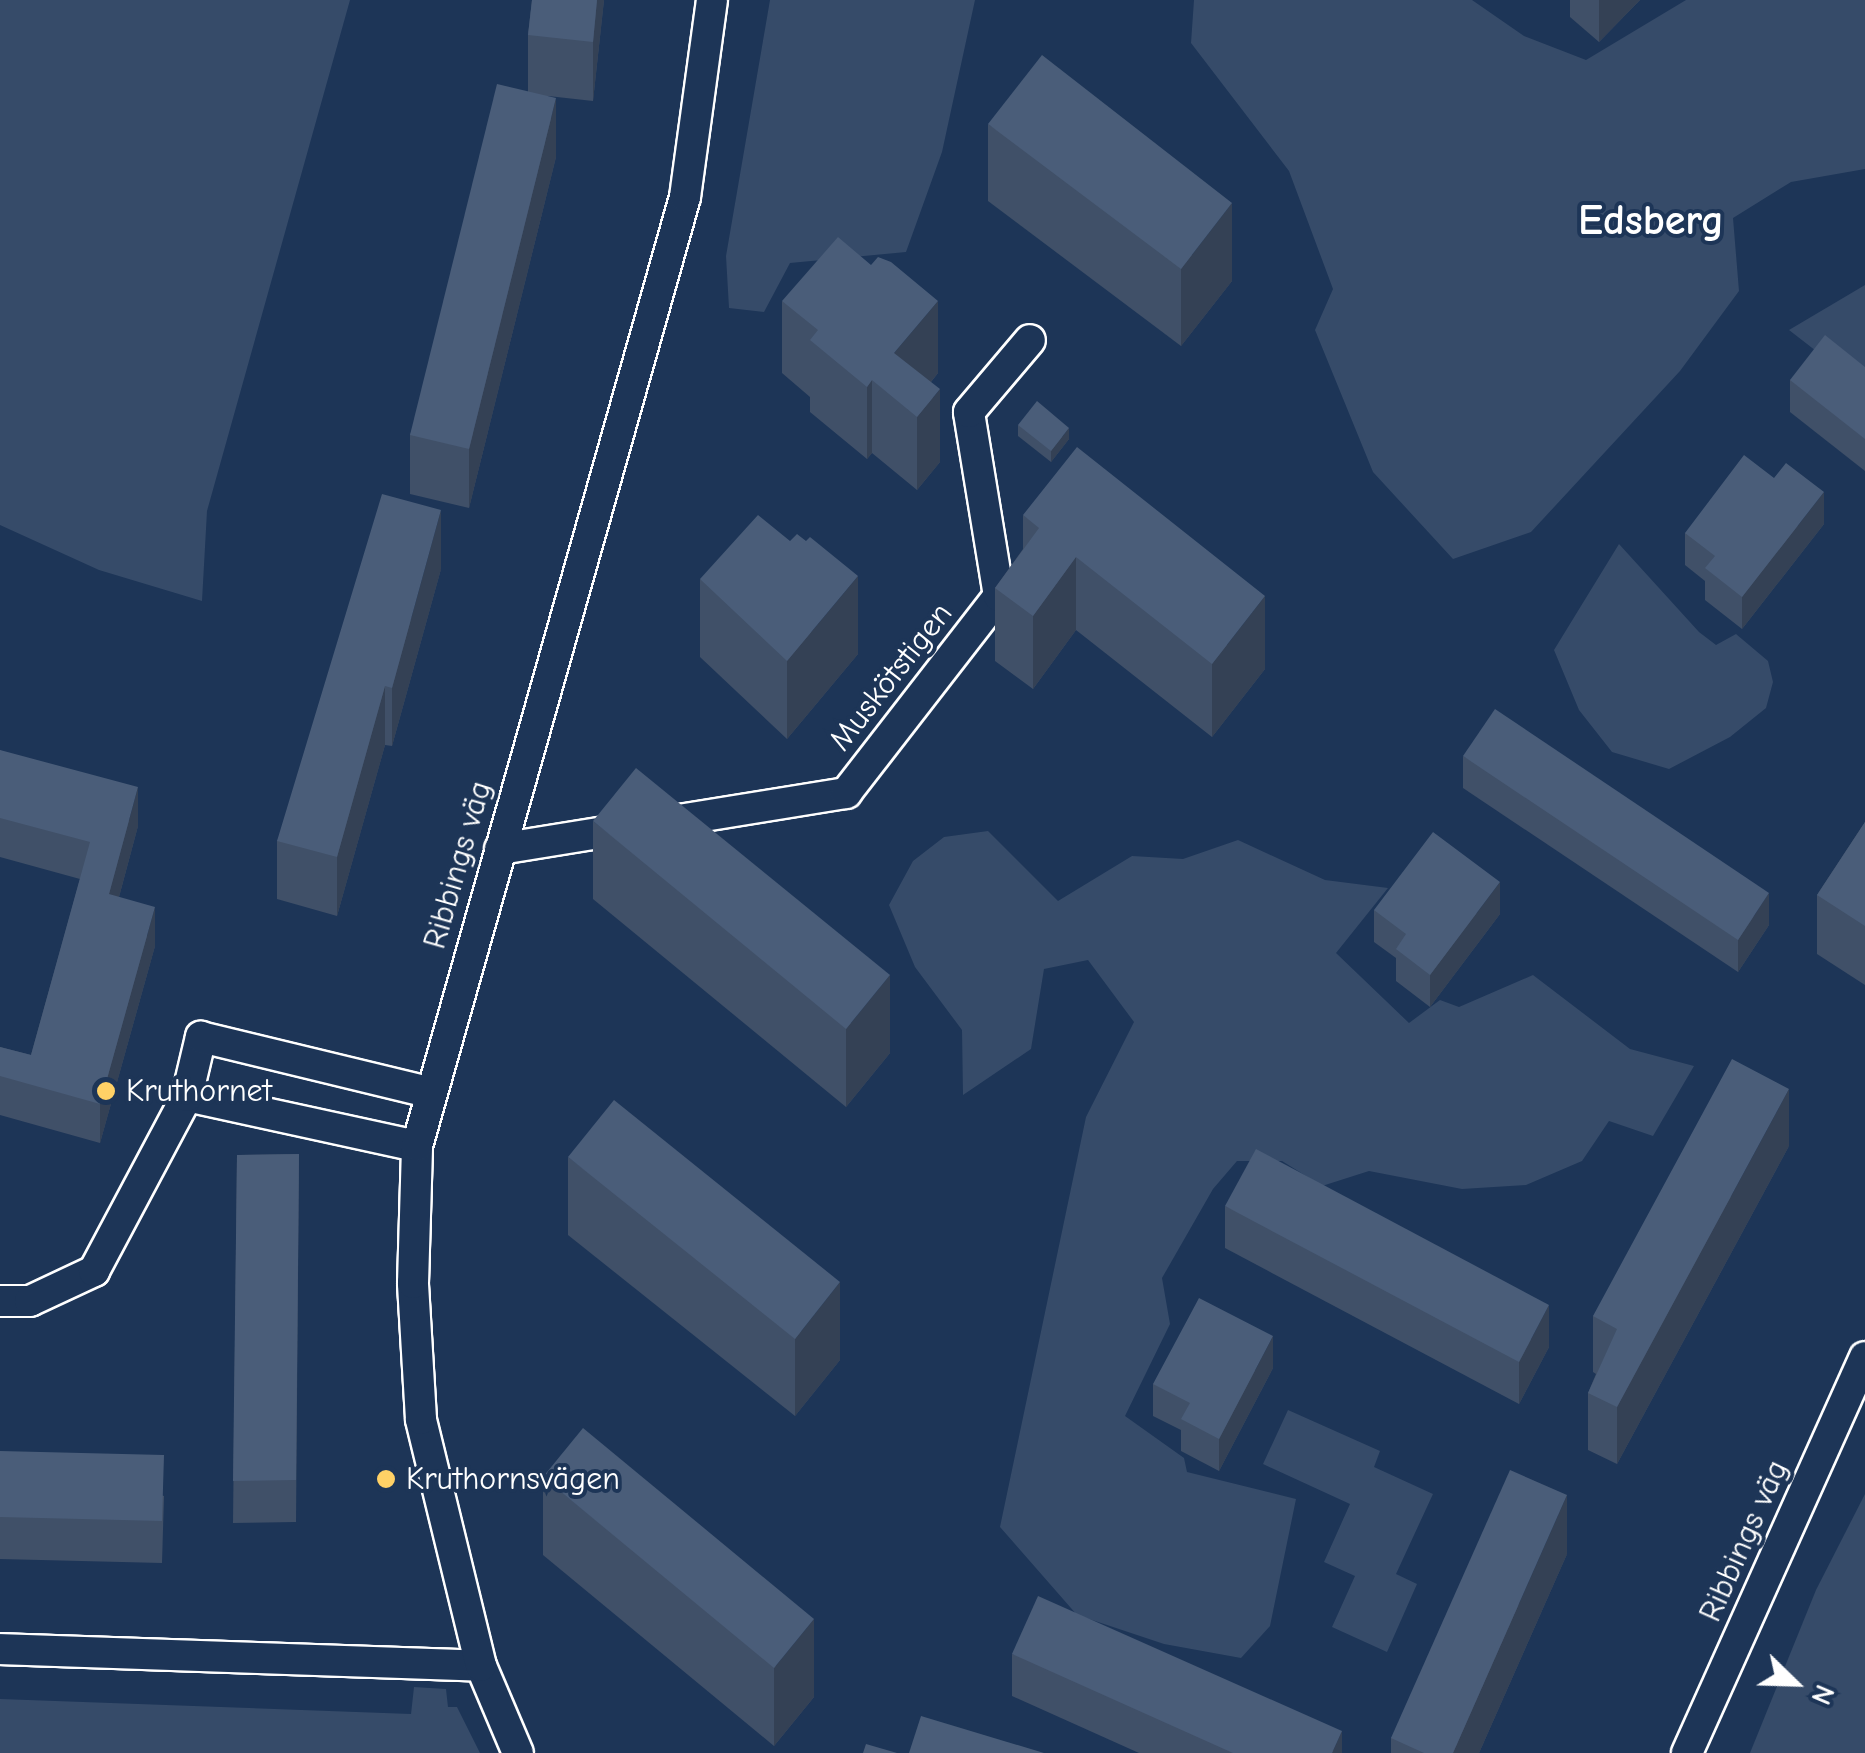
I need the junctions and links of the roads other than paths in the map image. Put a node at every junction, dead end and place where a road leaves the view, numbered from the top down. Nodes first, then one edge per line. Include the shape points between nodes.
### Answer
1 (712, 0) edge
2 (1030, 340) dead end
3 (500, 848) junction
4 (428, 1092) junction
5 (188, 1096) junction
6 (416, 1146) junction
7 (0, 1300) edge
8 (1865, 1358) edge
9 (0, 1649) edge
10 (481, 1666) junction
11 (518, 1753) edge
12 (1688, 1753) edge

1 - 3 street, Ribbings väg via 685,197
2 - 3 street, Muskötstigen via 969,412 998,596 846,793
3 - 4 street, Ribbings väg
4 - 5 street via 202,1038
4 - 6 street, Ribbings väg
5 - 6 street
5 - 7 street via 94,1271 30,1301
6 - 10 street, Ribbings väg via 412,1284 421,1419
8 - 12 street, Ribbings väg
9 - 10 street
10 - 11 street, Ribbings väg

